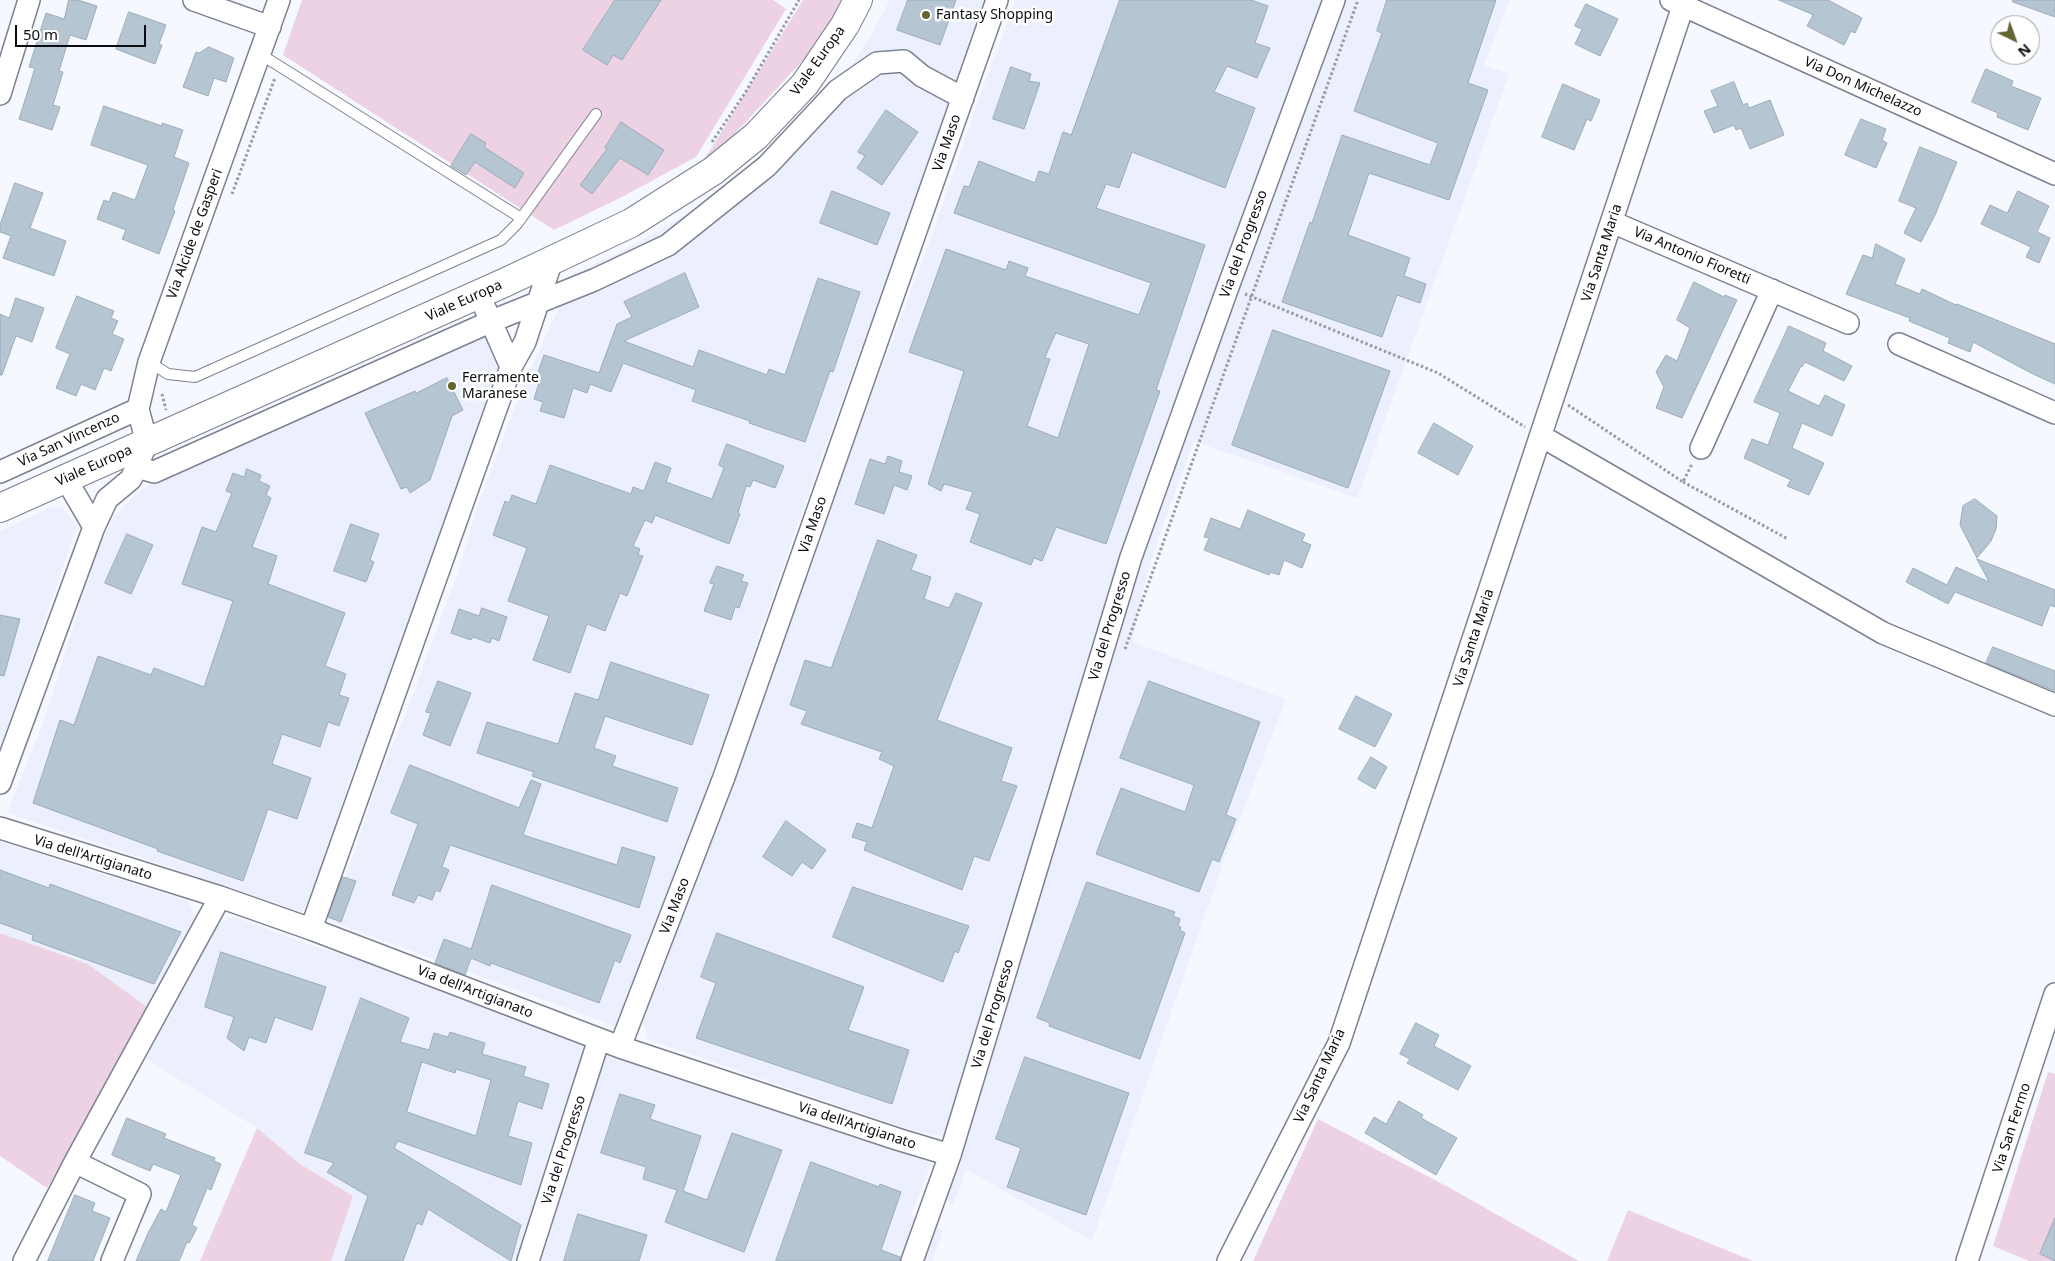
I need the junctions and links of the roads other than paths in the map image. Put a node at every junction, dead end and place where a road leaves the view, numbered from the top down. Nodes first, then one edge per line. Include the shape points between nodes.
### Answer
1 (29, 0) edge
2 (194, 0) edge
3 (279, 0) edge
4 (858, 0) edge
5 (997, 0) edge
6 (1334, 0) edge
7 (1680, 2) edge
8 (270, 26) junction
9 (260, 54) junction
10 (0, 94) edge
11 (963, 98) junction
12 (596, 114) dead end
13 (2055, 174) edge
14 (521, 218) junction
15 (1612, 222) junction
16 (552, 260) junction
17 (1772, 290) junction
18 (478, 294) junction
19 (538, 302) junction
20 (492, 321) junction
21 (1848, 323) dead end
22 (1899, 344) dead end
23 (149, 362) junction
24 (511, 367) junction
25 (138, 409) junction
26 (2055, 413) edge
27 (1541, 436) junction
28 (147, 443) junction
29 (1701, 448) road end
30 (93, 467) junction
31 (136, 467) junction
32 (0, 472) edge
33 (66, 479) junction
34 (107, 499) junction
35 (0, 508) edge
36 (94, 526) junction
37 (2055, 705) edge
38 (0, 783) edge
39 (0, 828) edge
40 (220, 897) junction
41 (311, 929) junction
42 (2055, 994) edge
43 (599, 1039) junction
44 (620, 1047) junction
45 (950, 1155) junction
46 (75, 1162) junction
47 (24, 1261) edge
48 (112, 1261) edge
49 (528, 1261) edge
50 (912, 1261) edge
51 (1228, 1261) edge
52 (1967, 1261) edge

1 - 10 street
2 - 8 street
3 - 8 street, Via Alcide de Gasperi
4 - 16 main road, Viale Europa via 805,84 756,136 713,171 631,223
5 - 11 street, Via Maso
6 - 45 street, Via del Progresso via 1131,558
7 - 13 street, Via Don Michelazzo
7 - 15 street, Via Santa Maria
8 - 9 street, Via Alcide de Gasperi
9 - 14 lane
9 - 23 street, Via Alcide de Gasperi
11 - 19 street via 922,76 904,61 877,63 838,90 767,166 668,245
11 - 44 street, Via Maso via 724,777
12 - 14 lane
14 - 23 lane via 501,240 195,377 168,374
15 - 17 street, Via Antonio Fioretti
15 - 27 street, Via Santa Maria
16 - 18 main road, Viale Europa
16 - 19 street
17 - 21 street, Via Antonio Fioretti
17 - 29 street
18 - 20 street
18 - 28 main road, Viale Europa
19 - 20 street
19 - 24 street via 525,342
20 - 24 street
20 - 31 street via 154,472
22 - 26 street
23 - 25 street, Via Alcide de Gasperi
24 - 41 street
25 - 28 street, Via Alcide de Gasperi
25 - 32 street, Via San Vincenzo
27 - 37 street via 1883,633
27 - 51 street, Via Santa Maria via 1338,1043
28 - 30 main road, Viale Europa
28 - 31 street
30 - 33 main road, Viale Europa
30 - 34 street via 106,481
31 - 34 street via 131,479
33 - 35 main road, Viale Europa
33 - 36 street
34 - 36 street
36 - 38 street
39 - 40 street, Via dell'Artigianato
40 - 41 street, Via dell'Artigianato
40 - 46 street
41 - 43 street, Via dell'Artigianato
42 - 52 street, Via San Fermo
43 - 44 street, Via dell'Artigianato
43 - 49 street, Via del Progresso
44 - 45 street, Via dell'Artigianato
45 - 50 street, Via del Progresso
46 - 47 street
46 - 48 street via 140,1194

